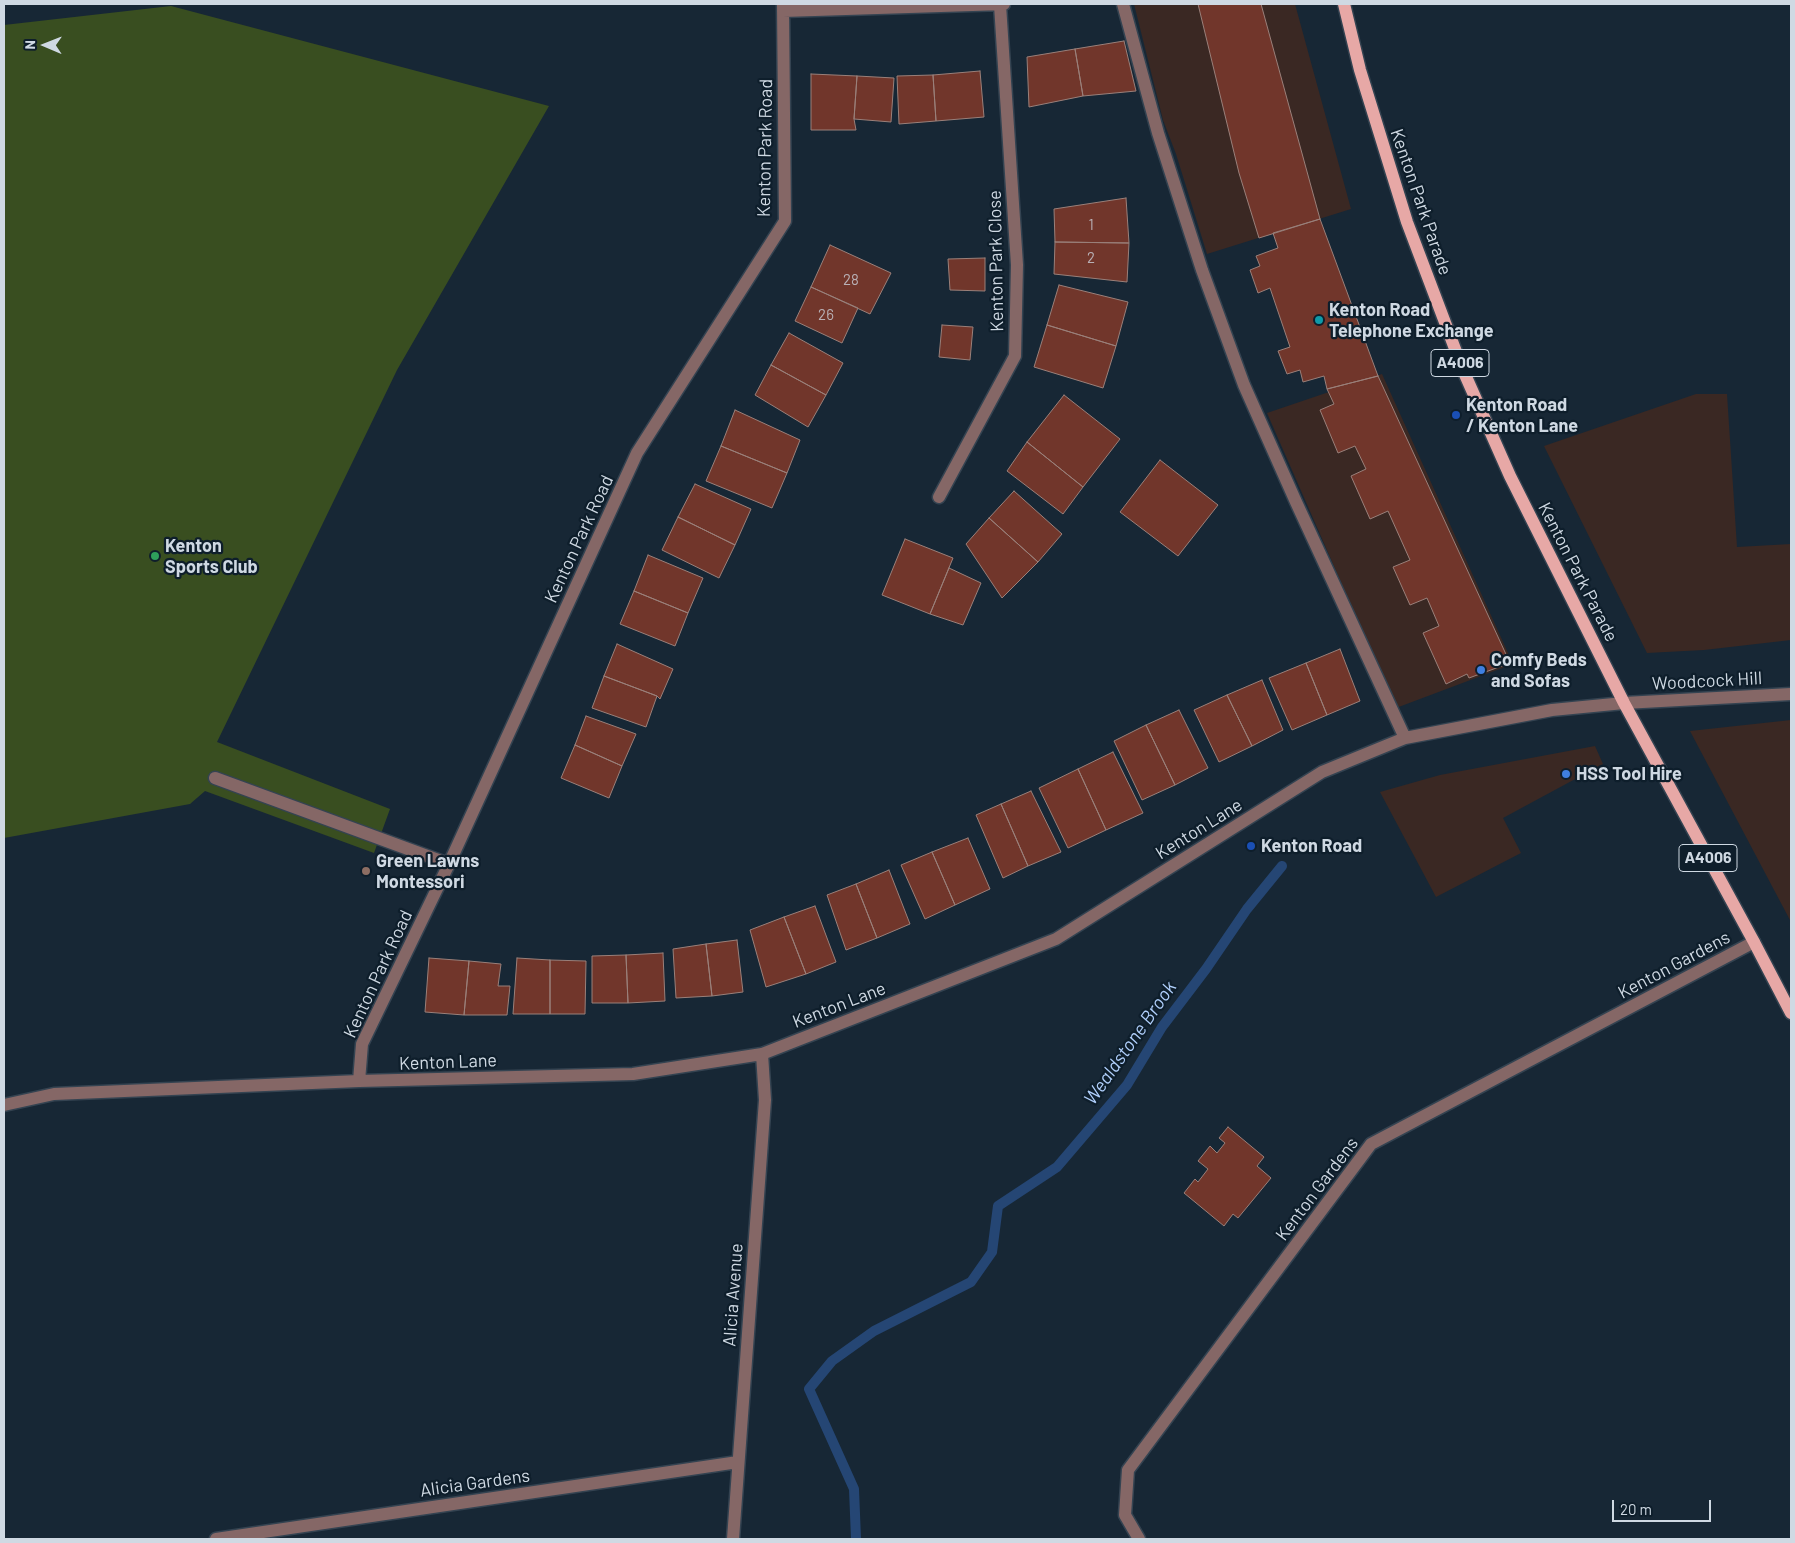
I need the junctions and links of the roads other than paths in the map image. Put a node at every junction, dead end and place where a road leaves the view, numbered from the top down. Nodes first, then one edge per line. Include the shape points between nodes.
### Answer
1 (1002, 4) edge
2 (1123, 4) edge
3 (1344, 4) edge
4 (783, 7) edge
5 (939, 497) dead end
6 (1791, 694) edge
7 (1624, 702) junction
8 (1405, 738) junction
9 (216, 778) dead end
10 (449, 864) junction
11 (1754, 942) junction
12 (1791, 1014) edge
13 (762, 1054) junction
14 (359, 1082) junction
15 (4, 1106) edge
16 (738, 1462) junction
17 (216, 1539) edge
18 (733, 1539) edge
19 (1139, 1539) edge

1 - 4 street
1 - 5 street, Kenton Park Close via 1017,265 1015,356
2 - 8 street via 1158,133 1202,270 1244,385
3 - 7 main road, Kenton Park Parade / A4006 via 1360,70 1407,222 1463,370 1510,476
4 - 10 street, Kenton Park Road via 785,221 637,453
6 - 7 street, Woodcock Hill
7 - 8 street, Kenton Lane via 1552,710
7 - 11 main road, A4006
8 - 13 street, Kenton Lane via 1322,772 1056,939
9 - 10 street
10 - 14 street, Kenton Park Road via 362,1044
11 - 12 main road, A4006
11 - 19 street, Kenton Gardens via 1371,1144 1128,1470 1125,1516
13 - 14 street, Kenton Lane via 633,1074
13 - 16 street, Alicia Avenue via 765,1100
14 - 15 street, Kenton Lane via 54,1094
16 - 17 street, Alicia Gardens
16 - 18 street, Alicia Avenue

